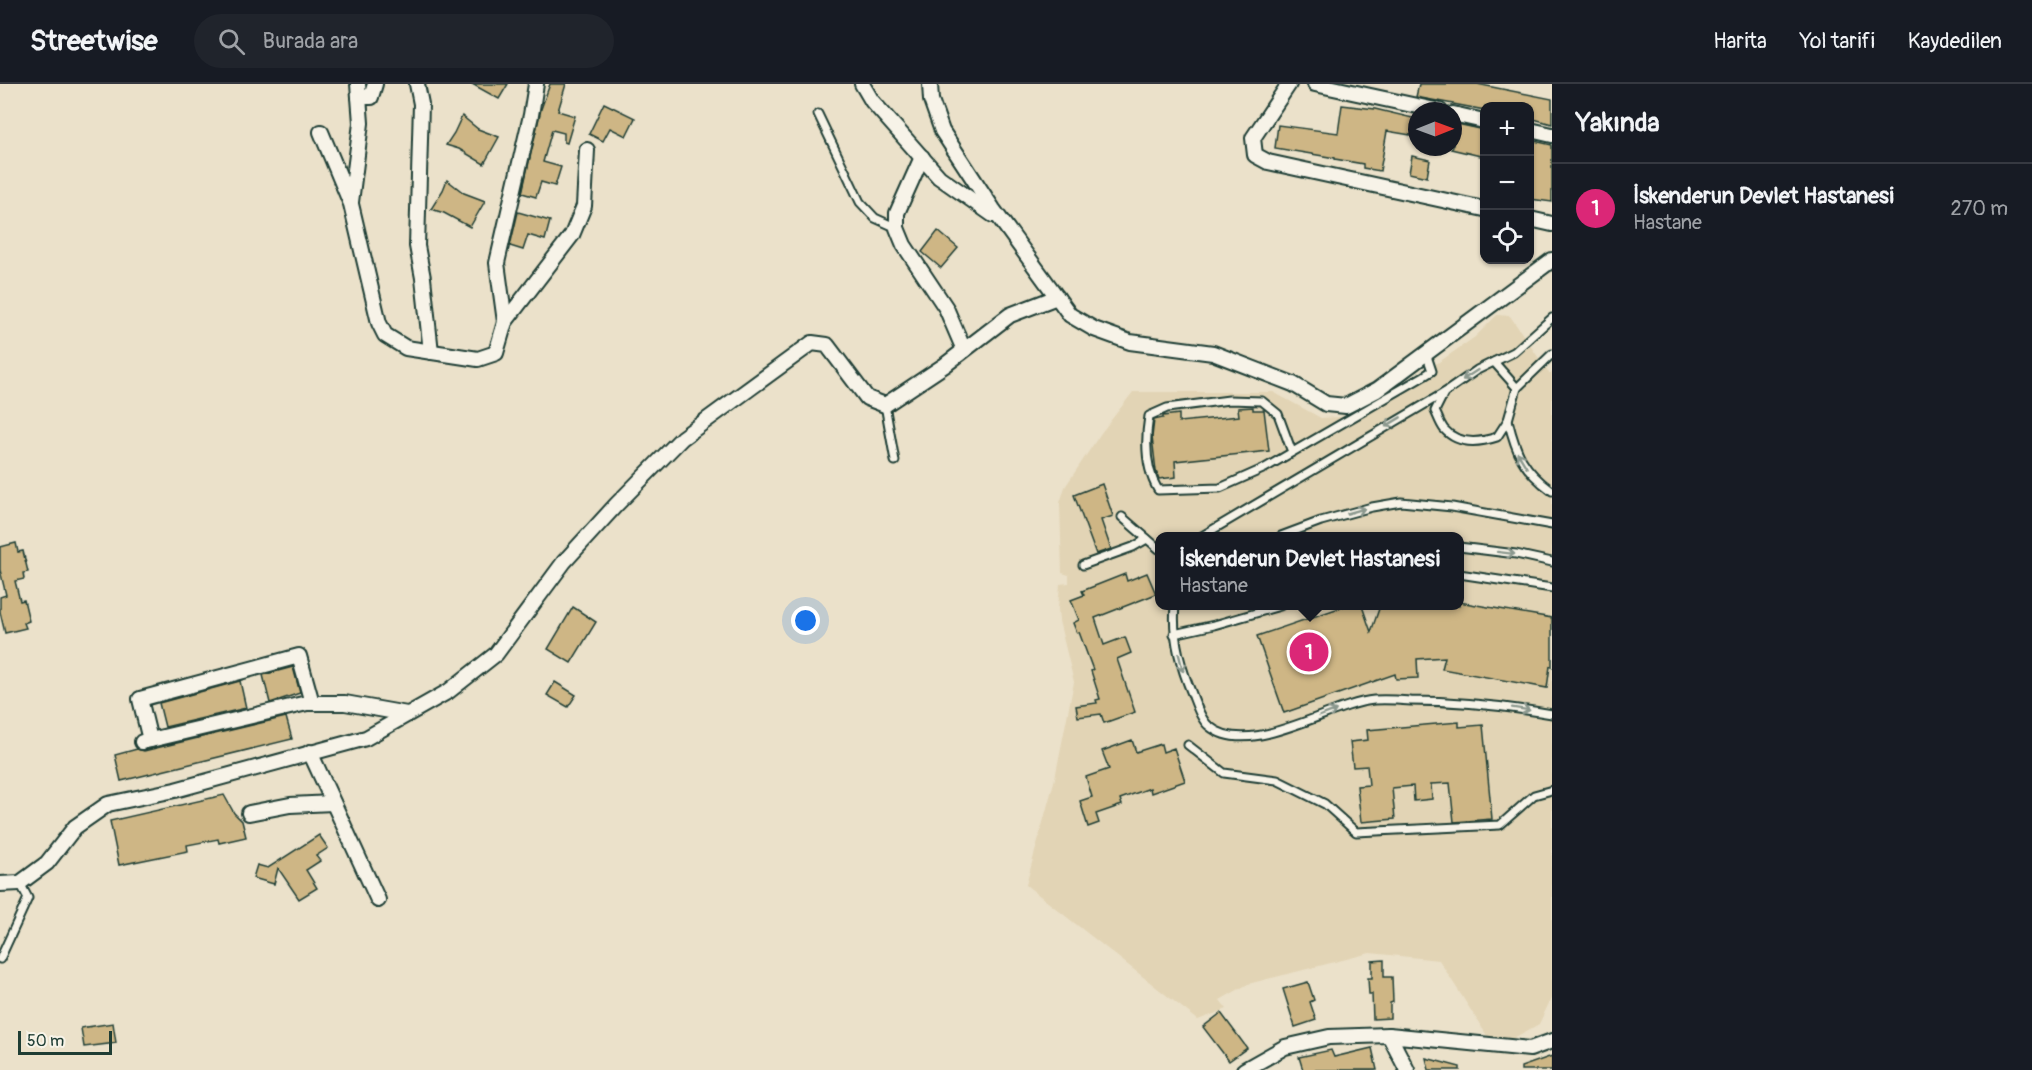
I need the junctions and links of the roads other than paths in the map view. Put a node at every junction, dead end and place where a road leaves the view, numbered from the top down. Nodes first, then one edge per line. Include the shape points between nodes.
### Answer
1 (375, 84) edge
2 (417, 84) edge
3 (536, 84) edge
4 (862, 84) edge
5 (930, 84) edge
6 (1288, 84) edge
7 (1315, 84) edge
8 (359, 90) edge
9 (1408, 104) edge
10 (818, 114) dead end
11 (1462, 116) edge
12 (1480, 120) edge
13 (1534, 131) edge
14 (321, 132) dead end
15 (1552, 135) edge
16 (587, 150) dead end
17 (922, 157) junction
18 (351, 204) junction
19 (1480, 208) edge
20 (1534, 220) edge
21 (1001, 221) junction
22 (1552, 224) edge
23 (897, 228) junction
24 (1552, 260) edge
25 (1057, 297) junction
26 (1552, 318) edge
27 (505, 322) junction
28 (964, 350) junction
29 (431, 352) junction
30 (1426, 354) junction
31 (1552, 354) edge
32 (1494, 362) junction
33 (1517, 387) junction
34 (1444, 393) junction
35 (885, 405) junction
36 (1508, 420) junction
37 (1292, 452) junction
38 (895, 461) dead end
39 (1552, 491) edge
40 (1122, 517) dead end
41 (1552, 525) edge
42 (1210, 532) edge
43 (1295, 532) edge
44 (1147, 539) junction
45 (1155, 546) edge
46 (1464, 548) edge
47 (1552, 562) edge
48 (1083, 565) dead end
49 (1464, 575) edge
50 (1552, 588) edge
51 (1175, 610) edge
52 (1266, 610) edge
53 (1174, 634) junction
54 (312, 703) junction
55 (407, 714) junction
56 (1552, 714) edge
57 (1188, 745) dead end
58 (310, 752) junction
59 (1552, 790) edge
60 (333, 803) junction
61 (249, 813) dead end
62 (0, 884) edge
63 (20, 884) junction
64 (378, 900) dead end
65 (0, 959) edge
66 (1389, 1035) junction
67 (1552, 1041) edge
68 (1244, 1070) edge
69 (1407, 1070) edge

1 - 8 street via 371,97
2 - 29 street via 421,104 417,246
3 - 27 street via 497,263
4 - 17 street via 872,101
5 - 21 street via 942,131
6 - 19 street via 1253,138 1255,155 1268,162
7 - 9 street
8 - 18 street via 361,123
10 - 23 lane via 860,202 875,218
11 - 12 street
13 - 15 street
14 - 18 street
16 - 27 street via 584,206 572,234
17 - 21 street via 939,177
17 - 23 street via 897,213
18 - 29 street via 385,335 406,348
20 - 22 street
21 - 25 street
23 - 28 street via 946,308
24 - 30 street
25 - 28 street via 1010,315
25 - 30 street via 1070,315 1094,329 1130,342 1213,353 1293,384 1326,404 1346,406 1377,390
26 - 32 lane via 1514,352
27 - 29 street via 496,353 478,359
28 - 35 street
30 - 37 lane via 1432,370 1424,376
31 - 33 lane
32 - 33 lane
32 -> 34 lane
33 - 36 lane
34 - 36 lane via 1435,411 1444,429 1460,440 1497,437
34 -> 42 lane
35 - 38 lane
35 - 55 street via 867,398 827,345 812,343 682,438 564,562 496,654 449,691
39 -> 36 lane via 1528,470 1515,448
37 - 37 lane via 1220,488 1158,490 1150,475 1146,433 1149,416 1167,408 1229,400 1262,401 1278,414
40 - 44 lane
43 -> 41 lane via 1341,515 1401,502
44 - 45 lane
44 - 48 lane
46 -> 47 lane
49 - 50 lane
51 - 53 lane
52 - 53 lane
53 -> 56 lane via 1184,673 1200,711 1208,726 1224,734 1246,738 1274,733 1353,704 1375,700 1446,701
54 - 54 street via 146,741 140,699 299,656
54 - 55 street
55 - 58 street via 366,738
57 - 59 lane via 1224,773 1277,780 1325,804 1356,832 1500,825 1534,795
58 - 60 street
58 - 63 street via 175,790 108,804 75,827 47,863
60 - 61 street via 290,805
60 - 64 street
62 - 63 street
63 - 65 lane via 28,898
66 - 67 street via 1530,1049
66 - 68 street via 1329,1036 1285,1047
66 - 69 street

